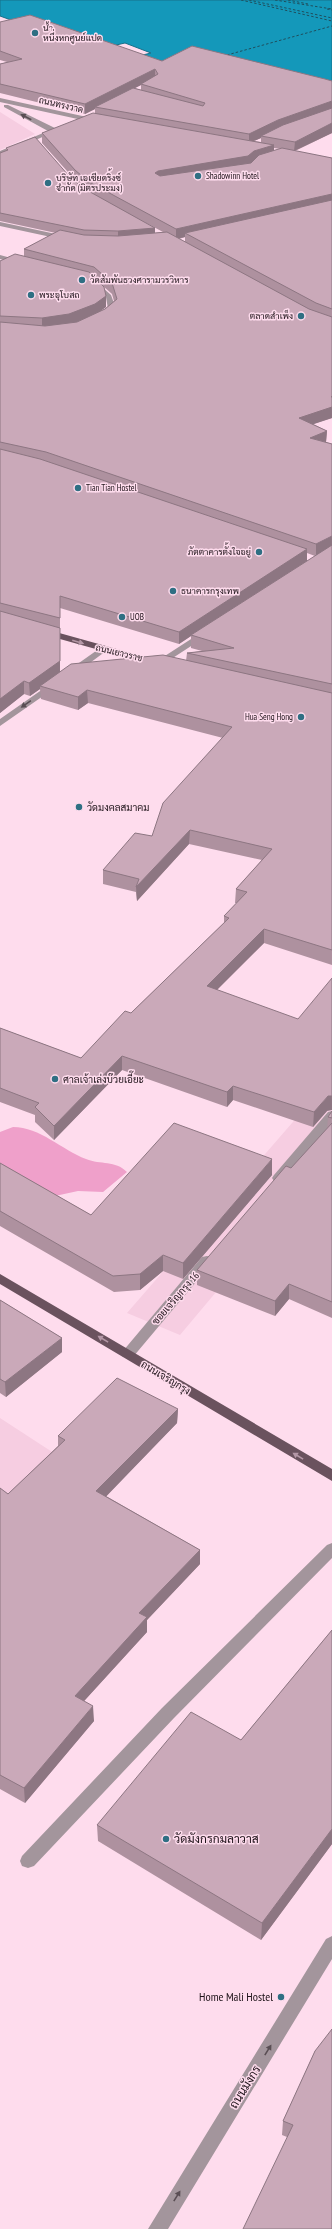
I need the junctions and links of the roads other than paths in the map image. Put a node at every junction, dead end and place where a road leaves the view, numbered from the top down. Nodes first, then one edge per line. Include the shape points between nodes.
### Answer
1 (0, 101) edge
2 (96, 112) edge
3 (82, 119) junction
4 (75, 122) edge
5 (106, 122) edge
6 (60, 128) edge
7 (53, 131) junction
8 (34, 139) junction
9 (39, 144) edge
10 (0, 153) edge
11 (0, 224) edge
12 (76, 241) edge
13 (0, 257) edge
14 (30, 265) edge
15 (84, 278) edge
16 (99, 319) edge
17 (212, 628) edge
18 (37, 630) edge
19 (103, 649) junction
20 (159, 663) junction
21 (174, 667) edge
22 (0, 723) edge
23 (332, 1115) edge
24 (272, 1186) edge
25 (215, 1252) edge
26 (0, 1278) edge
27 (128, 1354) junction
28 (332, 1476) edge
29 (332, 1549) edge
30 (28, 1861) dead end
31 (332, 1944) edge
32 (157, 2229) edge

1 - 3 street, ถนนทรงวาด
7 -> 1 street, ถนนทรงวาด
2 - 3 street
3 - 4 street
3 - 5 street, ถนนทรงวาด
6 - 7 street
7 - 8 street
8 - 9 street
8 - 10 street
11 - 12 street
13 - 14 street
15 - 16 street via 92,280 109,296 112,309
17 - 20 street
18 -> 19 main road, ถนนเยาวราช
19 - 20 main road, ถนนเยาวราช
19 -> 22 street
20 - 21 main road, ถนนเยาวราช
23 - 24 street
25 - 27 street, ซอยเจริญกรุง 16
27 -> 26 main road, ถนนเจริญกรุง
28 -> 27 main road, ถนนเจริญกรุง
29 - 30 street via 168,1713
32 -> 31 street, ถนนมังกร

